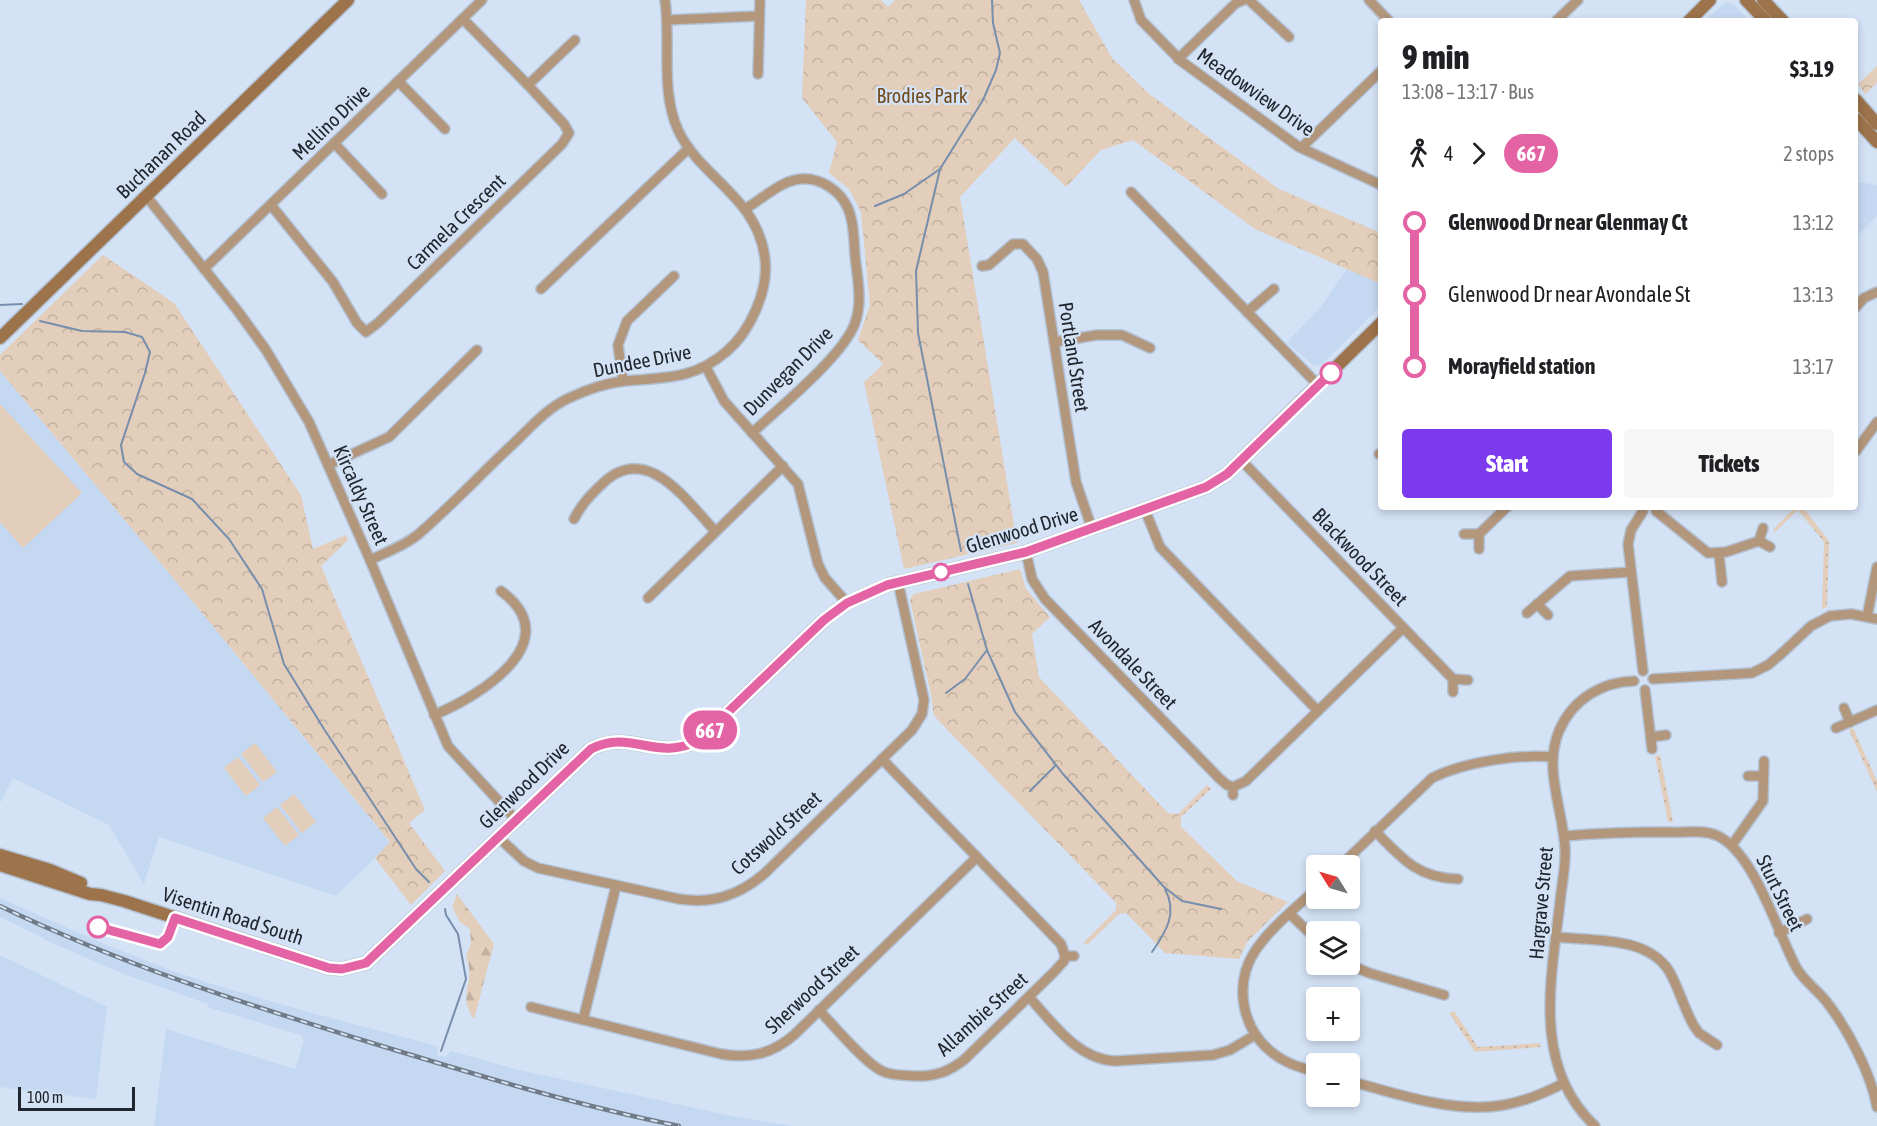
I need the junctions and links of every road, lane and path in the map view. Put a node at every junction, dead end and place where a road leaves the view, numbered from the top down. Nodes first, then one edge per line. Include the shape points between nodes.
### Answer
1 (348, 0) edge
2 (482, 0) edge
3 (665, 0) edge
4 (760, 0) edge
5 (1134, 0) edge
6 (1244, 0) edge
7 (1249, 0) edge
8 (1369, 0) edge
9 (1578, 0) edge
10 (1710, 0) edge
11 (1746, 0) edge
12 (1763, 0) edge
13 (759, 16) junction
14 (1386, 18) edge
15 (1559, 18) edge
16 (1692, 18) edge
17 (1763, 18) edge
18 (1780, 18) edge
19 (463, 19) junction
20 (668, 20) junction
21 (1289, 37) dead end
22 (575, 40) dead end
23 (1178, 59) junction
24 (758, 74) dead end
25 (1378, 74) edge
26 (398, 81) junction
27 (528, 85) junction
28 (1858, 102) edge
29 (1858, 121) edge
30 (1877, 124) edge
31 (445, 129) dead end
32 (1877, 142) edge
33 (334, 143) junction
34 (688, 148) junction
35 (1301, 148) junction
36 (1378, 184) edge
37 (1131, 192) dead end
38 (382, 194) dead end
39 (147, 197) junction
40 (271, 205) junction
41 (745, 209) junction
42 (982, 266) dead end
43 (204, 269) junction
44 (674, 276) dead end
45 (541, 289) dead end
46 (1274, 289) dead end
47 (1877, 292) edge
48 (1858, 305) edge
49 (1247, 312) junction
50 (1378, 326) edge
51 (0, 338) edge
52 (1054, 342) junction
53 (1150, 348) dead end
54 (477, 350) dead end
55 (706, 367) junction
56 (623, 381) junction
57 (1318, 385) junction
58 (1877, 422) edge
59 (752, 433) junction
60 (1858, 448) edge
61 (1241, 460) junction
62 (328, 465) junction
63 (783, 466) junction
64 (1145, 510) junction
65 (1504, 510) edge
66 (1641, 510) edge
67 (1658, 510) edge
68 (574, 519) dead end
69 (1764, 528) dead end
70 (1092, 529) junction
71 (715, 531) junction
72 (1464, 534) dead end
73 (1479, 534) junction
74 (1759, 541) junction
75 (1770, 547) dead end
76 (1479, 549) dead end
77 (1026, 552) junction
78 (1719, 554) junction
79 (370, 561) junction
80 (1877, 567) edge
81 (1631, 572) junction
82 (898, 582) junction
83 (1722, 582) dead end
84 (501, 591) dead end
85 (648, 598) dead end
86 (847, 603) junction
87 (1537, 603) junction
88 (1527, 613) dead end
89 (1548, 615) dead end
90 (1872, 618) edge
91 (1403, 628) junction
92 (1643, 671) junction
93 (1454, 679) junction
94 (1653, 679) junction
95 (1468, 680) dead end
96 (1634, 681) junction
97 (1644, 690) junction
98 (1453, 692) dead end
99 (1844, 708) dead end
100 (1877, 710) edge
101 (1318, 711) junction
102 (434, 715) junction
103 (1850, 722) junction
104 (1836, 728) dead end
105 (1666, 735) dead end
106 (1651, 737) junction
107 (1652, 749) dead end
108 (1553, 757) junction
109 (882, 759) junction
110 (1764, 761) dead end
111 (1748, 776) dead end
112 (1763, 776) junction
113 (516, 820) junction
114 (1375, 831) junction
115 (1564, 836) junction
116 (498, 837) junction
117 (1732, 845) junction
118 (0, 855) edge
119 (1351, 855) edge
120 (977, 857) junction
121 (0, 865) edge
122 (1458, 879) dead end
123 (616, 886) junction
124 (101, 895) junction
125 (1306, 899) edge
126 (1290, 914) junction
127 (1807, 919) dead end
128 (1306, 929) edge
129 (1779, 933) junction
130 (1557, 937) junction
131 (354, 968) joint
132 (1360, 969) edge
133 (1444, 995) dead end
134 (1029, 998) junction
135 (531, 1008) dead end
136 (819, 1010) junction
137 (583, 1020) junction
138 (1256, 1035) junction
139 (1717, 1045) dead end
140 (1306, 1068) edge
141 (1360, 1083) edge
142 (1564, 1083) junction
143 (1877, 1107) edge
144 (1595, 1126) edge

1 - 39 street, Buchanan Road
2 - 19 street, Mellino Drive
3 - 20 street, Dundee Drive
4 - 13 street
5 - 23 street, Meadowview Drive via 1141,20
6 - 23 street via 1236,3
7 - 21 street
8 - 14 street
9 - 15 street
10 - 16 street
11 - 17 street
12 - 18 street
13 - 20 street
13 - 24 street
19 - 26 street, Mellino Drive
19 - 27 street, Carmela Crescent
20 - 34 street, Dundee Drive via 670,107
22 - 27 street
23 - 35 street, Meadowview Drive
25 - 35 street
26 - 31 street
26 - 33 street, Mellino Drive
27 - 40 street, Carmela Crescent via 564,124 569,133 562,144 366,332 333,282
28 - 30 street
29 - 32 street
33 - 38 street
33 - 40 street, Mellino Drive
34 - 41 street, Dundee Drive
34 - 45 street
35 - 36 street, Meadowview Drive
37 - 49 street
39 - 43 street, Kircaldy Street
39 - 51 street, Buchanan Road
40 - 43 street, Mellino Drive
41 - 55 street, Dundee Drive via 759,233 765,259 762,294 755,312 728,350
41 - 59 street, Dunvegan Drive via 789,182 808,179 828,184 843,200 851,217 860,303 855,323 835,354
42 - 52 street, Portland Street via 1013,244 1023,244 1037,259 1042,272
43 - 62 street, Kircaldy Street via 266,351 309,422
44 - 56 street via 627,321 618,345
46 - 49 street
47 - 48 street
49 - 57 street
50 - 57 street, Glenwood Drive
52 - 53 street via 1122,335
52 - 70 street, Portland Street via 1076,482
54 - 62 street via 389,437
55 - 56 street, Dundee Drive via 673,378
55 - 59 street via 724,401
56 - 79 street, Dundee Drive via 594,387 566,399 540,418 419,534
57 - 61 street, Glenwood Drive
58 - 60 street
59 - 63 street
61 - 64 street, Glenwood Drive via 1206,487
61 - 91 street, Blackwood Street
62 - 79 street, Kircaldy Street
63 - 71 street
63 - 86 street via 798,484 822,572
64 - 70 street, Glenwood Drive
64 - 101 street via 1161,547
65 - 73 street
66 - 81 street via 1629,536
67 - 78 street via 1703,550
68 - 71 street via 581,505 608,477 626,469 649,470 668,482
69 - 74 street
70 - 77 street, Glenwood Drive
71 - 85 street
72 - 73 street
73 - 76 street
74 - 75 street
74 - 78 street
77 - 82 street, Glenwood Drive
77 - 101 street, Avondale Street via 1035,586 1045,599 1233,791
78 - 83 street
79 - 102 street, Kircaldy Street
80 - 90 street
81 - 87 street via 1570,576
81 - 92 street
82 - 86 street, Glenwood Drive
82 - 109 street, Cotswold Street via 924,704 916,726
84 - 102 street via 514,600 524,616 526,635 519,654 484,688
86 - 113 street, Glenwood Drive via 699,740 671,749 620,741 597,746
87 - 88 street
87 - 89 street
90 - 94 street via 1847,614 1820,620 1768,665 1752,673
91 - 93 street, Blackwood Street
91 - 101 street, Avondale Street
92 - 94 street
92 - 96 street via 1635,675
93 - 95 street
93 - 98 street
94 - 97 street via 1652,685
96 - 97 street via 1636,687
96 - 108 street, Hargrave Street via 1607,685 1579,703 1559,731
97 - 106 street
99 - 103 street
100 - 103 street
102 - 113 street, Kircaldy Street via 448,746
103 - 104 street
105 - 106 street
106 - 107 street
108 - 114 street via 1514,757 1440,774
108 - 115 street, Hargrave Street
109 - 120 street
109 - 123 street, Cotswold Street via 764,874 737,893 699,901
110 - 112 street
111 - 112 street
112 - 117 street via 1761,805
113 - 116 street, Glenwood Drive
114 - 119 street
114 - 122 street via 1418,871
115 - 117 street, Sturt Street via 1623,831 1704,832
115 - 130 street, Hargrave Street
116 - 123 street, Cotswold Street via 531,865
116 - 131 street, Glenwood Drive via 375,956
117 - 129 street, Sturt Street via 1749,867
118 - 124 street, Visentin Road South via 50,870 90,886
120 - 134 street, Allambie Street via 1070,956
120 - 136 street, Sherwood Street
121 - 124 street, Visentin Road South
123 - 137 street
124 - 131 street, Visentin Road South via 329,968
125 - 126 street
126 - 128 street
126 - 138 street via 1261,942 1244,977 1243,1003
127 - 129 street
129 - 143 street, Sturt Street via 1797,969 1828,1004 1862,1061
130 - 139 street via 1633,945 1651,953 1668,969 1699,1033
130 - 142 street, Hargrave Street via 1549,1019
132 - 133 street
134 - 136 street, Allambie Street via 960,1064 928,1076 881,1071
134 - 138 street via 1078,1049 1102,1060 1213,1055
135 - 137 street, Sherwood Street
136 - 137 street, Sherwood Street via 780,1046 749,1056 722,1054
138 - 140 street via 1283,1060
141 - 142 street via 1472,1107 1519,1102
142 - 144 street, Hargrave Street

